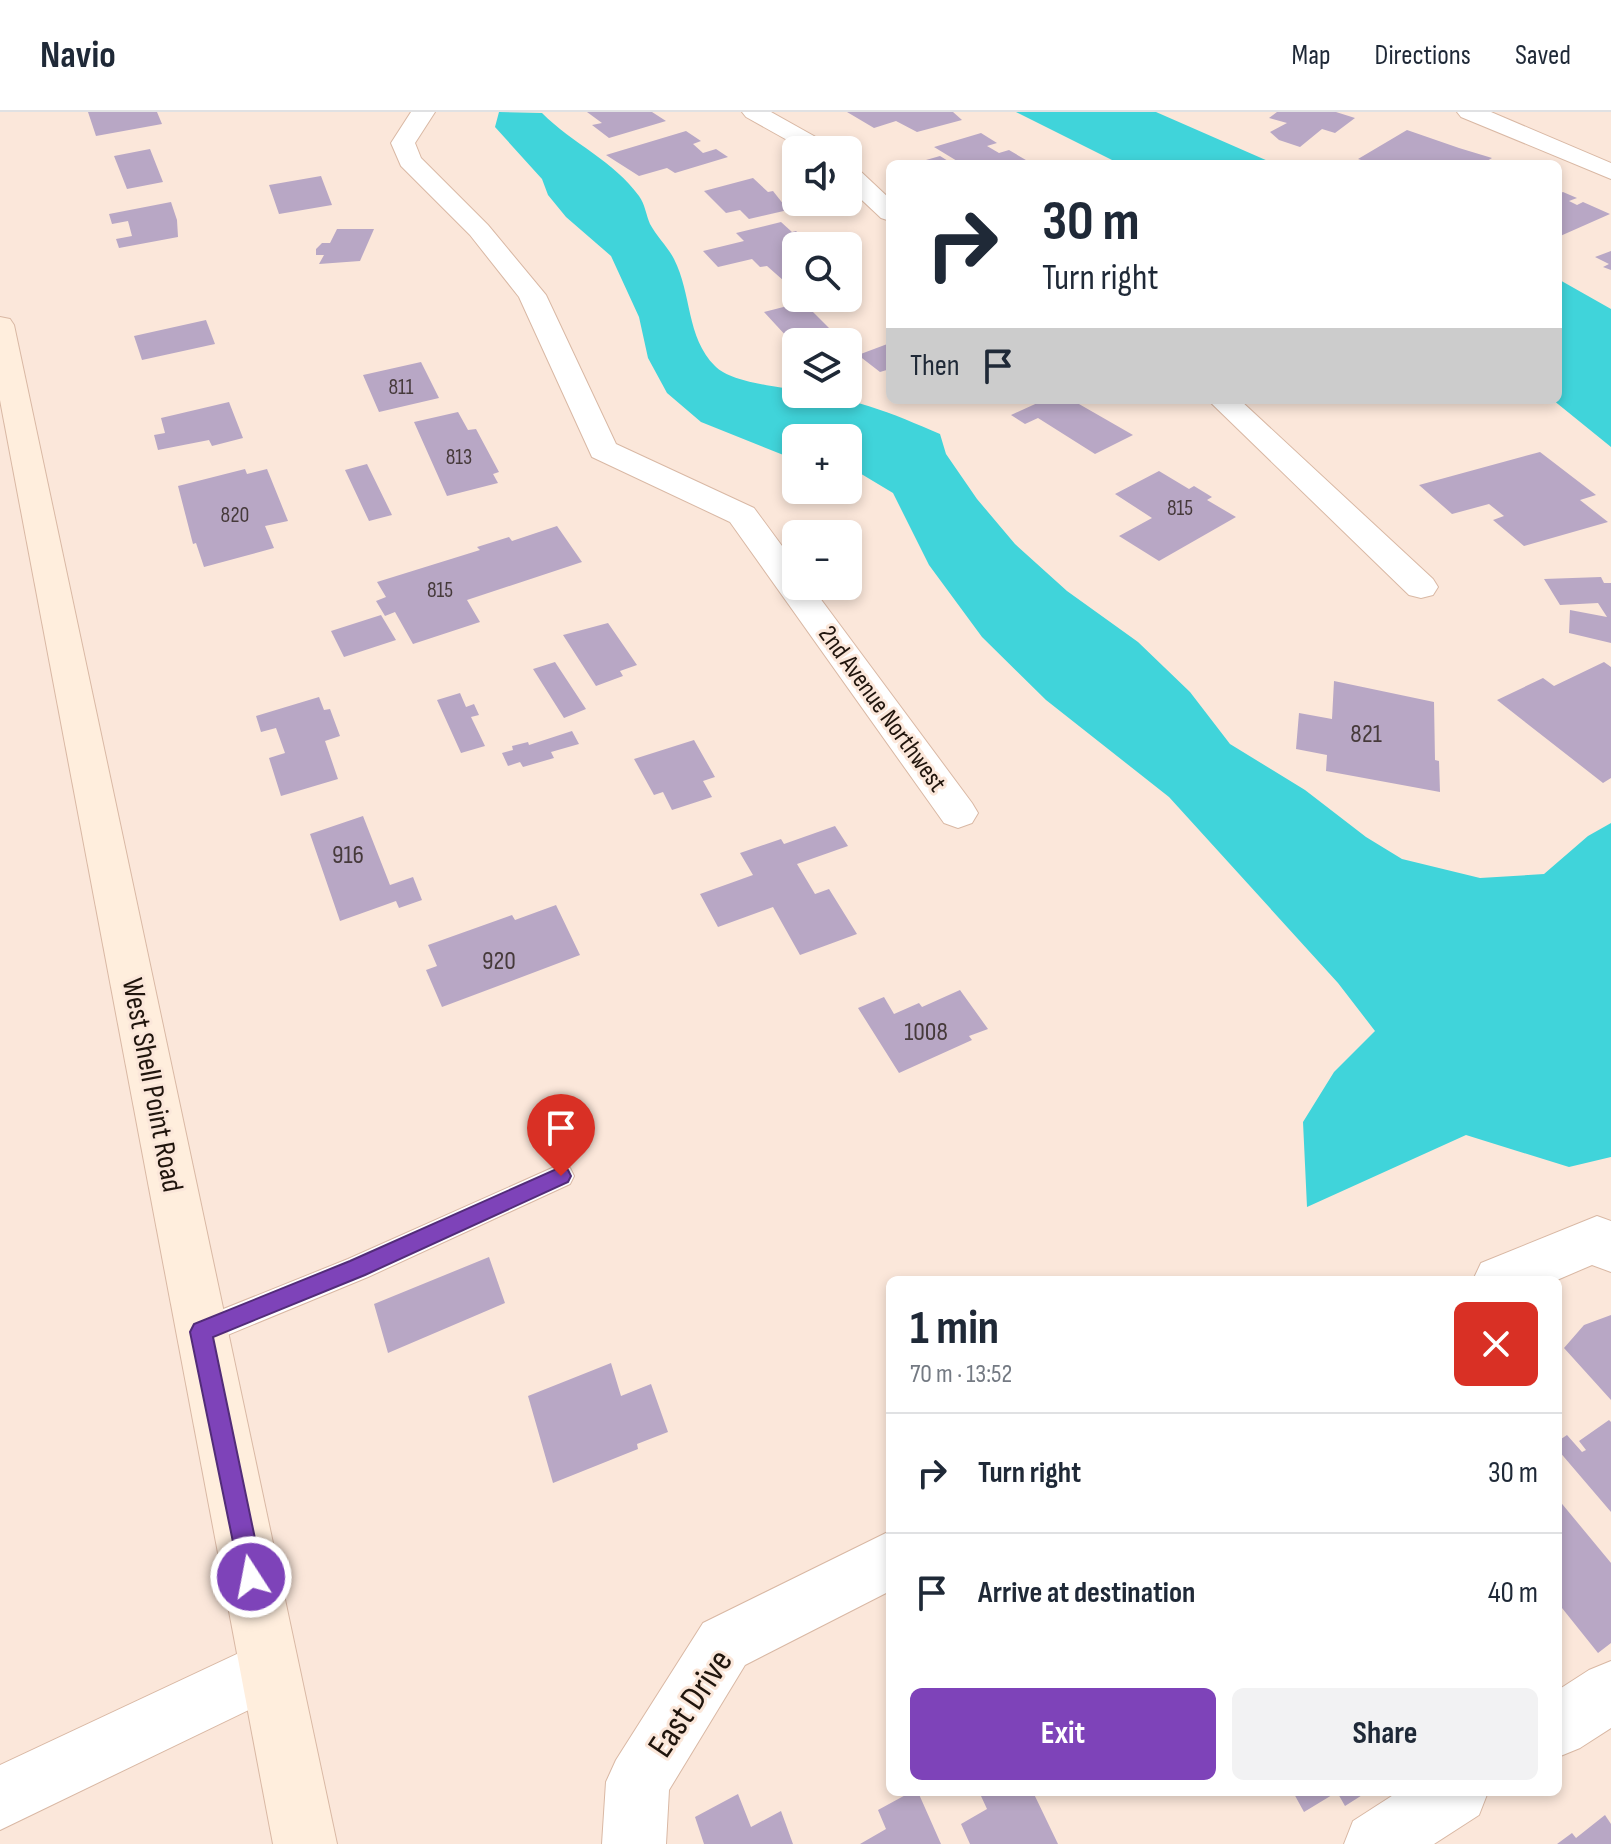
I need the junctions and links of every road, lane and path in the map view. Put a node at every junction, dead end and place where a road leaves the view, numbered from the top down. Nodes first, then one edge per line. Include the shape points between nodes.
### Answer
1 (423, 112) edge
2 (754, 112) edge
3 (1469, 112) edge
4 (797, 136) edge
5 (1611, 172) edge
6 (862, 186) edge
7 (886, 209) edge
8 (0, 325) edge
9 (1227, 404) edge
10 (1421, 587) dead end
11 (958, 813) dead end
12 (561, 1176) dead end
13 (1604, 1244) edge
14 (1511, 1276) edge
15 (201, 1332) junction
16 (886, 1562) edge
17 (269, 1669) junction
18 (1611, 1692) edge
19 (1562, 1723) edge
20 (1450, 1796) edge
21 (0, 1798) edge
22 (305, 1844) edge
23 (634, 1844) edge
24 (1376, 1844) edge

1 - 11 street, 2nd Avenue Northwest via 403,143 410,161 479,230 532,295 603,450 742,515
2 - 4 street
3 - 5 street
6 - 7 street
8 - 15 street, West Shell Point Road
9 - 10 street
12 - 15 lane
13 - 14 street
15 - 17 street, West Shell Point Road
16 - 23 street, East Drive via 724,1644 638,1782
17 - 21 street
17 - 22 street, West Shell Point Road
18 - 19 street
20 - 24 street

